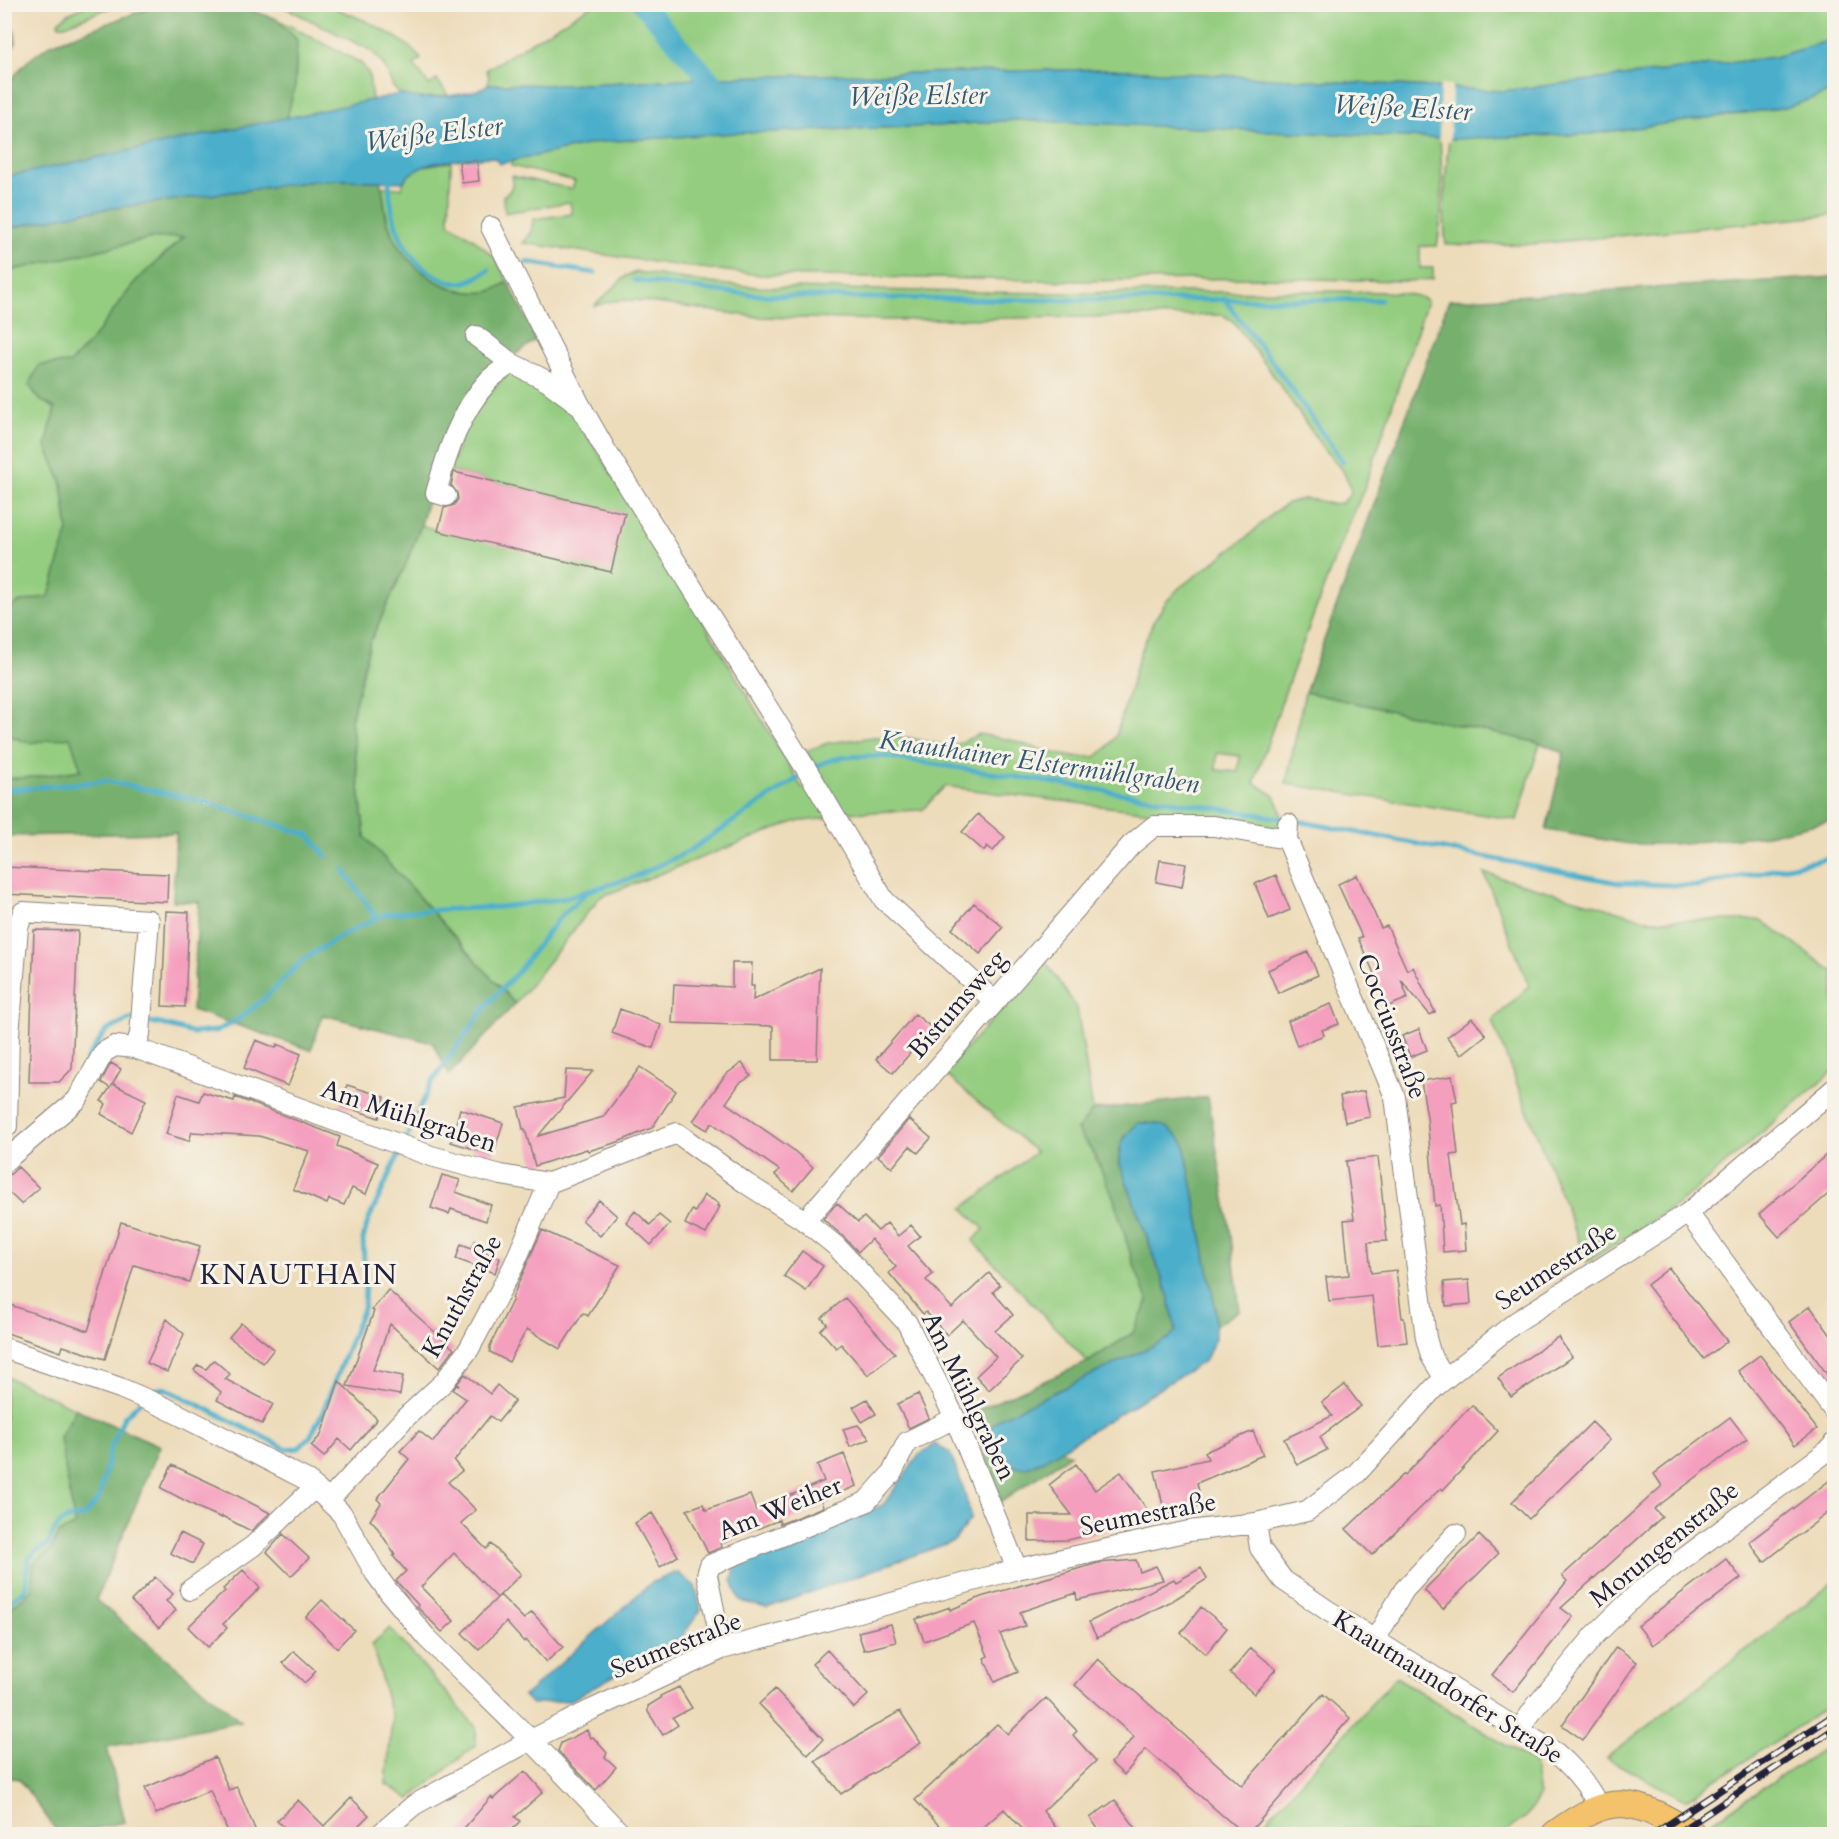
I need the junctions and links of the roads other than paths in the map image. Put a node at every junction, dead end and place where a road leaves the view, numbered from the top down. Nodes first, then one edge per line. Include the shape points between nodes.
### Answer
1 (491, 227) dead end
2 (476, 336) dead end
3 (511, 363) junction
4 (580, 405) junction
5 (447, 496) dead end
6 (1154, 826) joint
7 (10, 950) edge
8 (995, 1002) junction
9 (7, 1035) edge
10 (138, 1041) junction
11 (1834, 1089) edge
12 (4, 1128) edge
13 (4, 1162) edge
14 (549, 1183) junction
15 (1688, 1213) junction
16 (805, 1221) junction
17 (4, 1348) edge
18 (1445, 1379) junction
19 (1834, 1411) edge
20 (955, 1418) junction
21 (1834, 1443) edge
22 (322, 1494) junction
23 (1256, 1523) junction
24 (1456, 1534) dead end
25 (1017, 1569) junction
26 (190, 1590) dead end
27 (1375, 1640) junction
28 (722, 1649) junction
29 (1519, 1730) junction
30 (531, 1740) junction
31 (1599, 1807) junction
32 (380, 1834) edge
33 (621, 1834) edge
34 (1555, 1834) edge
35 (1693, 1834) edge

1 - 4 street
2 - 3 street
3 - 4 street via 547,381
3 - 5 street via 490,379 468,407 454,434 436,493
4 - 8 street via 884,900
6 - 8 street, Bistumsweg via 1131,845
6 - 18 street, Cocciusstraße via 1288,832 1395,1096 1426,1338 1431,1356
7 - 9 street
7 - 10 street via 23,912 149,920
8 - 16 street, Bistumsweg
9 - 12 street
10 - 13 street, Am Mühlgraben via 104,1052 77,1100
10 - 14 street, Am Mühlgraben via 416,1151 501,1175
11 - 15 street, Seumestraße
14 - 16 street, Am Mühlgraben via 677,1133
14 - 22 street, Knuthstraße via 513,1267 469,1349 444,1382
15 - 18 street, Seumestraße via 1516,1322
15 - 19 street
16 - 20 street, Am Mühlgraben via 836,1246 908,1323
17 - 22 street via 164,1407 307,1480
18 - 23 street, Seumestraße via 1356,1474 1306,1511
20 - 25 street, Am Mühlgraben
20 - 28 street, Am Weiher via 908,1442 892,1473 866,1503 711,1565 707,1575
21 - 29 street, Morungenstraße via 1640,1591 1595,1635
22 - 26 street, Knuthstraße
22 - 30 street via 342,1515 394,1600
23 - 25 street, Seumestraße via 1189,1531
23 - 27 street, Knautnaundorfer Straße via 1260,1548 1284,1580
24 - 27 street via 1404,1590
25 - 28 street, Seumestraße
27 - 29 street, Knautnaundorfer Straße
28 - 30 street, Seumestraße
29 - 31 street, Knautnaundorfer Straße via 1572,1766
30 - 32 street, Seumestraße via 414,1805
30 - 33 street
31 - 34 main road
31 - 35 main road via 1629,1804

